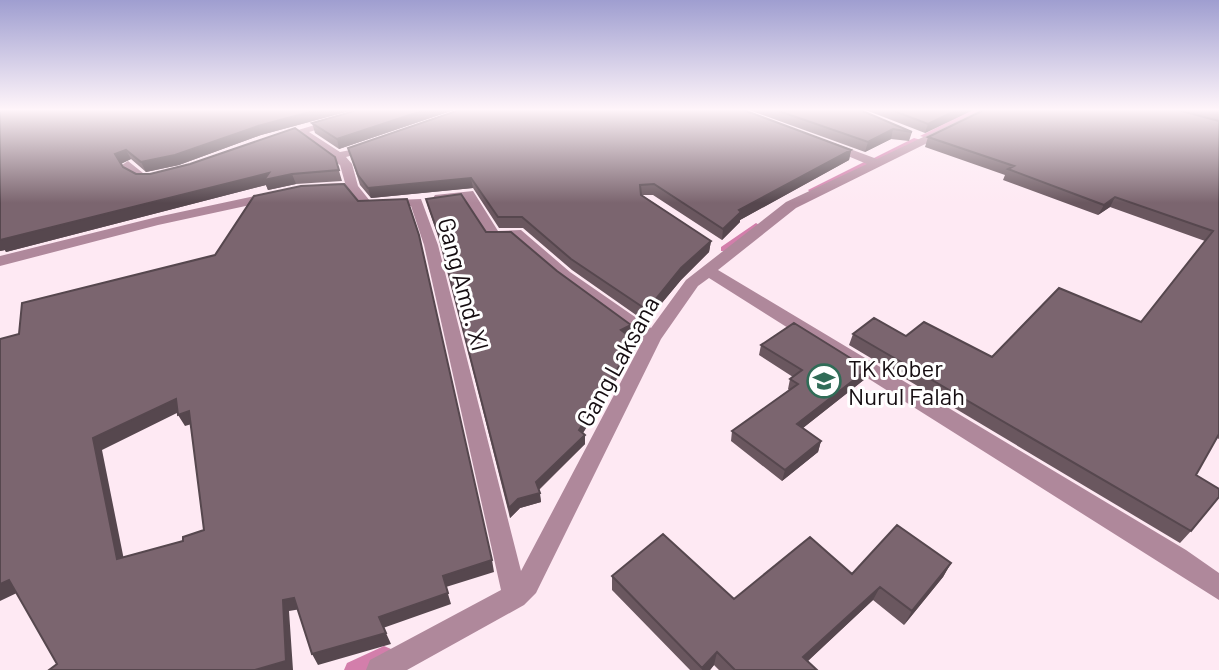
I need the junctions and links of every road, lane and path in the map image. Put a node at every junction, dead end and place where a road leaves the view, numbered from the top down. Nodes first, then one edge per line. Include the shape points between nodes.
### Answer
1 (314, 140) edge
2 (817, 140) edge
3 (917, 140) edge
4 (384, 142) edge
5 (338, 156) junction
6 (879, 164) junction
7 (128, 165) edge
8 (170, 173) edge
9 (352, 187) junction
10 (307, 189) edge
11 (285, 194) edge
12 (416, 202) junction
13 (0, 261) edge
14 (706, 270) junction
15 (653, 338) junction
16 (1219, 588) edge
17 (515, 596) junction
18 (380, 670) edge

1 - 5 street
2 - 6 street
3 - 6 street, Gang Laksana
4 - 5 street
5 - 9 street via 346,164
6 - 14 street, Gang Laksana via 792,205 723,251
7 - 8 street via 144,178
9 - 10 street
9 - 12 street, Gang Amd. XI via 366,205
11 - 13 street
12 - 15 street via 468,194 494,236 516,233
12 - 17 street, Gang Amd. XI via 431,245
14 - 15 street, Gang Laksana
14 - 16 street
15 - 17 street, Gang Laksana via 536,569
17 - 18 street, Gang Laksana

